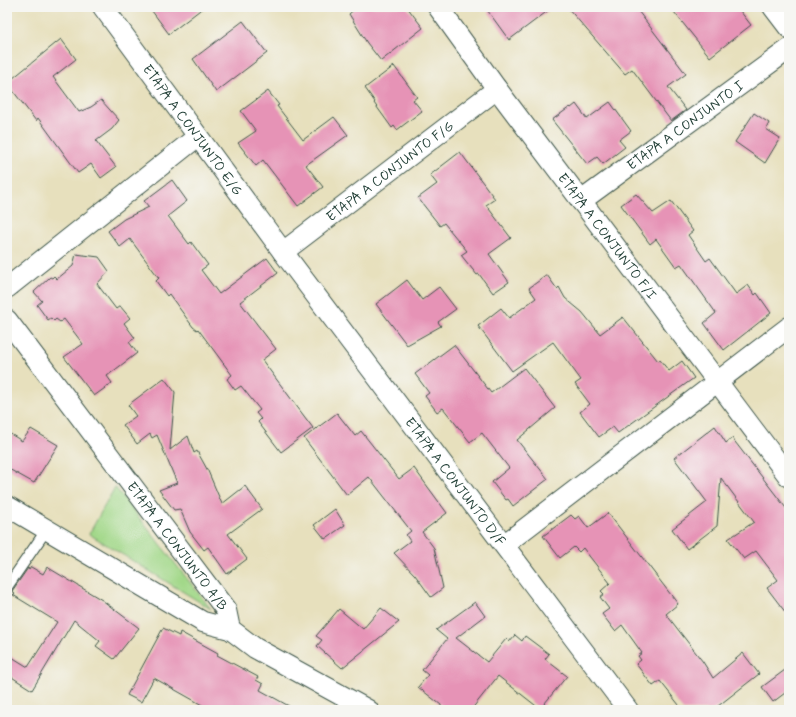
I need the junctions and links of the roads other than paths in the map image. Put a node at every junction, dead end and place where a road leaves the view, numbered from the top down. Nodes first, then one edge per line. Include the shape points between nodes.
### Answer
1 (103, 7) edge
2 (438, 7) edge
3 (774, 7) edge
4 (789, 28) edge
5 (789, 49) edge
6 (497, 89) junction
7 (198, 137) junction
8 (581, 202) junction
9 (283, 252) junction
10 (7, 288) edge
11 (7, 320) edge
12 (789, 328) edge
13 (718, 384) junction
14 (789, 477) edge
15 (7, 506) edge
16 (47, 529) junction
17 (504, 544) junction
18 (7, 587) edge
19 (230, 629) junction
20 (368, 710) edge
21 (628, 710) edge

1 - 7 street, ETAPA A CONJUNTO E/G
2 - 6 street, ETAPA A CONJUNTO F/I
3 - 4 street
5 - 8 street, ETAPA A CONJUNTO I
6 - 8 street, ETAPA A CONJUNTO F/I
6 - 9 street, ETAPA A CONJUNTO F/G
7 - 9 street, ETAPA A CONJUNTO E/G
7 - 10 street
8 - 13 street, ETAPA A CONJUNTO F/I
9 - 17 street, ETAPA A CONJUNTO D/F
11 - 19 street, ETAPA A CONJUNTO A/B via 226,610
12 - 13 street
13 - 14 street, ETAPA A CONJUNTO F/I
13 - 17 street
15 - 16 street, ETAPA A CONJUNTO A/B
16 - 18 lane
16 - 19 street, ETAPA A CONJUNTO A/B via 203,622
17 - 21 street, ETAPA A CONJUNTO D/F
19 - 20 street via 255,648

